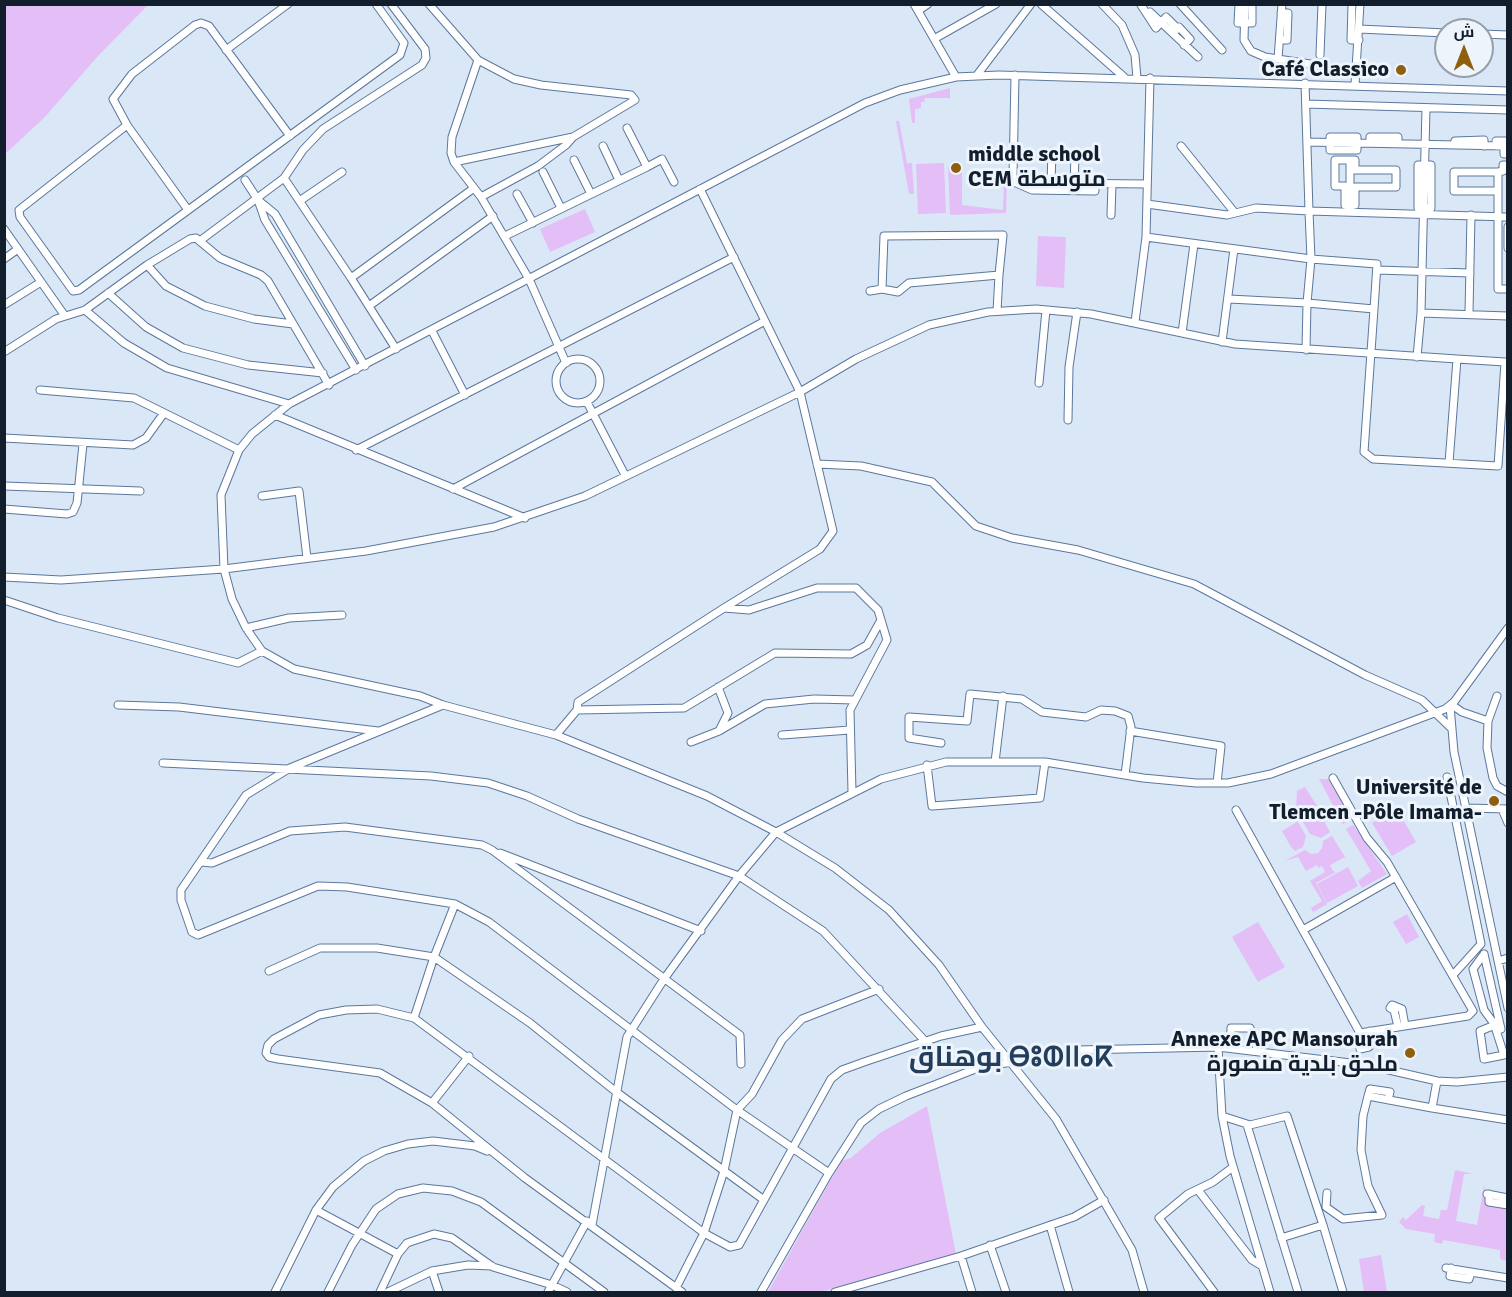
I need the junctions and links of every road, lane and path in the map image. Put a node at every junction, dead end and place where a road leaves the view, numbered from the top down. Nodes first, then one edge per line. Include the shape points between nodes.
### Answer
1 (288, 4) edge
2 (376, 4) edge
3 (391, 4) edge
4 (429, 4) edge
5 (928, 4) edge
6 (996, 4) edge
7 (1030, 4) edge
8 (1041, 4) edge
9 (1102, 4) edge
10 (1180, 4) edge
11 (1239, 4) edge
12 (1245, 4) edge
13 (1252, 4) edge
14 (1322, 4) edge
15 (1352, 4) edge
16 (1360, 4) edge
17 (916, 8) edge
18 (1282, 9) edge
19 (1161, 23) dead end
20 (1245, 23) junction
21 (1359, 29) junction
22 (1434, 32) edge
23 (934, 39) junction
24 (1359, 40) junction
25 (226, 50) junction
26 (1222, 50) dead end
27 (1320, 55) dead end
28 (1198, 57) dead end
29 (1278, 59) junction
30 (478, 60) junction
31 (1355, 71) junction
32 (977, 75) junction
33 (1015, 75) junction
34 (956, 77) junction
35 (1124, 77) junction
36 (1137, 78) junction
37 (1150, 78) junction
38 (1305, 83) junction
39 (1355, 85) junction
40 (1508, 91) edge
41 (1306, 104) junction
42 (1426, 108) junction
43 (1508, 110) edge
44 (128, 125) junction
45 (627, 128) dead end
46 (290, 136) junction
47 (573, 136) junction
48 (1307, 142) junction
49 (1330, 142) junction
50 (1357, 143) junction
51 (1425, 145) junction
52 (1504, 145) edge
53 (603, 146) dead end
54 (1180, 146) dead end
55 (1052, 152) dead end
56 (1075, 153) dead end
57 (1508, 154) edge
58 (574, 160) dead end
59 (1350, 160) junction
60 (454, 162) junction
61 (1425, 165) junction
62 (1508, 165) edge
63 (647, 167) junction
64 (342, 172) dead end
65 (543, 172) dead end
66 (1498, 172) junction
67 (242, 176) junction
68 (284, 178) junction
69 (619, 180) junction
70 (674, 182) dead end
71 (1112, 184) junction
72 (1147, 184) junction
73 (1074, 187) junction
74 (474, 188) junction
75 (700, 189) junction
76 (1498, 191) junction
77 (517, 194) dead end
78 (591, 194) junction
79 (481, 197) junction
80 (258, 200) junction
81 (301, 200) junction
82 (1499, 200) junction
83 (1508, 200) edge
84 (1147, 204) junction
85 (561, 208) junction
86 (1350, 208) junction
87 (188, 210) junction
88 (1309, 211) junction
89 (1425, 211) junction
90 (1235, 213) junction
91 (1112, 215) dead end
92 (1472, 215) junction
93 (493, 216) junction
94 (1503, 217) edge
95 (532, 222) junction
96 (1508, 227) edge
97 (4, 229) edge
98 (505, 236) junction
99 (1146, 237) junction
100 (201, 240) junction
101 (1194, 244) junction
102 (1508, 248) edge
103 (18, 249) junction
104 (1234, 249) junction
105 (734, 257) junction
106 (4, 259) edge
107 (1311, 259) junction
108 (147, 265) junction
109 (1377, 270) junction
110 (1422, 270) junction
111 (1470, 273) junction
112 (1499, 273) junction
113 (1508, 273) edge
114 (999, 276) junction
115 (351, 278) junction
116 (530, 279) junction
117 (40, 282) junction
118 (882, 289) junction
119 (1508, 289) edge
120 (870, 291) dead end
121 (108, 293) junction
122 (1229, 299) junction
123 (1307, 303) junction
124 (4, 305) edge
125 (369, 306) junction
126 (1374, 309) junction
127 (85, 310) junction
128 (1046, 310) junction
129 (997, 311) junction
130 (1077, 312) junction
131 (1421, 313) junction
132 (1469, 313) junction
133 (65, 316) junction
134 (1508, 316) edge
135 (765, 321) junction
136 (1135, 322) junction
137 (292, 324) junction
138 (432, 331) junction
139 (1182, 333) junction
140 (1222, 342) junction
141 (558, 346) junction
142 (396, 350) junction
143 (1306, 350) junction
144 (4, 352) edge
145 (1371, 355) junction
146 (1417, 357) junction
147 (1457, 359) junction
148 (566, 363) junction
149 (365, 366) junction
150 (356, 370) junction
151 (323, 373) junction
152 (1039, 383) dead end
153 (329, 385) junction
154 (40, 390) dead end
155 (800, 392) junction
156 (465, 394) junction
157 (587, 402) junction
158 (289, 404) junction
159 (164, 413) junction
160 (593, 413) junction
161 (275, 415) junction
162 (1068, 420) dead end
163 (4, 438) edge
164 (83, 444) junction
165 (239, 450) junction
166 (356, 450) junction
167 (1449, 463) junction
168 (817, 464) junction
169 (624, 475) junction
170 (4, 486) edge
171 (79, 489) junction
172 (453, 489) junction
173 (140, 491) dead end
174 (262, 496) dead end
175 (4, 509) edge
176 (525, 518) junction
177 (307, 558) junction
178 (224, 569) junction
179 (4, 577) edge
180 (4, 600) edge
181 (724, 608) junction
182 (342, 615) dead end
183 (881, 620) junction
184 (246, 628) junction
185 (1508, 628) edge
186 (262, 651) junction
187 (718, 687) junction
188 (1003, 696) junction
189 (1497, 696) dead end
190 (855, 700) junction
191 (118, 705) dead end
192 (443, 705) junction
193 (1451, 705) junction
194 (577, 710) junction
195 (1434, 714) junction
196 (1488, 721) junction
197 (1451, 728) junction
198 (850, 730) junction
199 (381, 731) junction
200 (719, 731) junction
201 (1130, 731) junction
202 (556, 735) junction
203 (782, 735) dead end
204 (691, 742) dead end
205 (941, 743) dead end
206 (995, 762) junction
207 (1045, 762) junction
208 (163, 763) dead end
209 (927, 765) junction
210 (290, 768) junction
211 (1125, 775) junction
212 (1446, 777) dead end
213 (1333, 778) dead end
214 (1217, 783) junction
215 (852, 792) junction
216 (1508, 792) edge
217 (1466, 808) junction
218 (1505, 809) edge
219 (1236, 810) dead end
220 (1508, 823) edge
221 (776, 832) junction
222 (492, 850) junction
223 (201, 862) junction
224 (739, 876) junction
225 (1396, 877) junction
226 (455, 904) junction
227 (1303, 930) junction
228 (701, 931) junction
229 (1495, 943) junction
230 (1484, 954) junction
231 (434, 957) junction
232 (1508, 958) edge
233 (1498, 961) junction
234 (268, 971) dead end
235 (1453, 975) junction
236 (664, 979) junction
237 (879, 989) junction
238 (1507, 1007) edge
239 (1496, 1008) junction
240 (1484, 1010) junction
241 (1473, 1011) junction
242 (414, 1018) junction
243 (1495, 1022) junction
244 (982, 1027) junction
245 (1504, 1028) edge
246 (631, 1029) junction
247 (1370, 1031) junction
248 (1360, 1033) junction
249 (925, 1041) junction
250 (1218, 1047) junction
251 (1230, 1048) junction
252 (1258, 1050) junction
253 (469, 1056) junction
254 (1011, 1060) junction
255 (741, 1064) dead end
256 (1508, 1077) edge
257 (1437, 1081) junction
258 (615, 1091) junction
259 (432, 1102) junction
260 (1432, 1108) junction
261 (737, 1110) junction
262 (1222, 1116) junction
263 (1508, 1120) edge
264 (1247, 1125) junction
265 (793, 1147) junction
266 (495, 1154) junction
267 (604, 1158) junction
268 (1233, 1167) junction
269 (724, 1171) junction
270 (829, 1173) junction
271 (1198, 1190) junction
272 (1327, 1193) dead end
273 (1508, 1198) edge
274 (764, 1200) junction
275 (1104, 1200) junction
276 (1508, 1205) edge
277 (316, 1210) junction
278 (590, 1223) junction
279 (1050, 1225) junction
280 (1323, 1225) junction
281 (704, 1233) junction
282 (359, 1234) junction
283 (1281, 1238) junction
284 (990, 1245) junction
285 (398, 1254) junction
286 (961, 1256) junction
287 (567, 1263) junction
288 (1262, 1266) junction
289 (493, 1267) junction
290 (1449, 1268) dead end
291 (432, 1271) junction
292 (1508, 1278) edge
293 (552, 1285) junction
294 (679, 1290) edge
295 (275, 1293) edge
296 (328, 1293) edge
297 (380, 1293) edge
298 (388, 1293) edge
299 (439, 1293) edge
300 (548, 1293) edge
301 (567, 1293) edge
302 (604, 1293) edge
303 (761, 1293) edge
304 (835, 1293) edge
305 (972, 1293) edge
306 (1006, 1293) edge
307 (1069, 1293) edge
308 (1144, 1293) edge
309 (1214, 1293) edge
310 (1270, 1293) edge
311 (1298, 1293) edge
312 (1343, 1293) edge

1 - 25 street
2 - 46 street via 402,40 402,52
3 - 68 street via 425,49 425,62 323,129
4 - 30 street
5 - 17 street
6 - 23 street
7 - 32 street
8 - 35 street
9 - 36 street via 1122,25 1135,55
10 - 26 street
11 - 20 street via 1239,23
12 - 20 street
13 - 20 street via 1252,23
14 - 27 street
15 - 24 street via 1351,40
16 - 21 street
17 - 23 street
18 - 29 street via 1288,13 1287,40 1280,40
19 - 28 street via 1166,17 1179,27 1190,39 1184,45
20 - 29 street via 1248,49
21 - 22 street
21 - 24 street
23 - 34 street
24 - 31 street
25 - 44 street via 209,26 201,23 149,60 114,95 115,107
25 - 46 street
29 - 31 street
30 - 47 street via 500,74 523,81 635,97 634,102
30 - 60 street via 452,137
31 - 39 street
32 - 33 street
32 - 34 street
33 - 35 street
33 - 73 street via 1015,181 1028,190
34 - 75 street via 865,103
35 - 36 street
36 - 37 street
37 - 38 street
37 - 72 street
38 - 39 street
38 - 41 street
39 - 40 street
41 - 42 street
41 - 48 street
42 - 43 street
42 - 51 street
44 - 87 street
44 - 87 street via 20,208 20,217 69,289 79,290
45 - 63 street
46 - 67 street
47 - 60 street
47 - 79 street via 538,166
48 - 49 street
48 - 88 street
49 - 50 street via 1330,137 1357,137
49 - 50 street via 1330,150 1357,150
50 - 51 street via 1370,143 1370,137 1398,137 1398,144
51 - 52 street via 1484,140 1484,146
51 - 61 street
52 - 57 street via 1504,154
53 - 69 street
54 - 90 street
55 - 73 street via 1051,183
56 - 73 street
58 - 78 street
59 - 86 street
59 - 86 street via 1335,160 1335,186 1345,186 1345,205
59 - 86 street via 1355,160 1355,170 1396,170 1396,187 1355,187 1355,205
60 - 74 street
61 - 89 street via 1431,165 1431,208
61 - 89 street via 1418,165 1418,208
62 - 66 street
63 - 69 street
63 - 70 street via 662,159
64 - 81 street
65 - 85 street
66 - 76 street
66 - 76 street via 1454,172 1454,191
67 - 80 street
67 - 87 street
68 - 80 street
68 - 81 street
69 - 78 street
71 - 72 street
71 - 73 street via 1095,184 1095,191
71 - 91 street
72 - 84 street
74 - 79 street
74 - 115 street
75 - 105 street
75 - 116 street
76 - 82 street
77 - 95 street
78 - 85 street
79 - 93 street
80 - 100 street
80 - 149 street via 275,214
80 - 150 street via 265,220
81 - 115 street
82 - 83 street
82 - 94 street
84 - 90 street via 1227,216
84 - 99 street
85 - 95 street
86 - 88 street
86 - 89 street
88 - 90 street via 1256,208
88 - 107 street
89 - 92 street
89 - 110 street
92 - 94 street
92 - 111 street
93 - 98 street
93 - 125 street
94 - 112 street
95 - 98 street
96 - 102 street
97 - 103 street
98 - 116 street
99 - 101 street
99 - 136 street
100 - 108 street via 190,239
100 - 137 street via 220,258 265,277
101 - 104 street
101 - 139 street
103 - 106 street
103 - 117 street
104 - 107 street
104 - 122 street
105 - 135 street
105 - 141 street
107 - 109 street via 1377,264
107 - 123 street
108 - 121 street
108 - 137 street via 172,290 205,306
109 - 110 street
109 - 126 street
110 - 111 street
110 - 131 street
111 - 132 street
112 - 113 street
112 - 119 street via 1498,289
114 - 118 street via 909,282 898,292
114 - 118 street via 1003,234 884,236
114 - 129 street
115 - 125 street
116 - 138 street
116 - 141 street
117 - 124 street
117 - 133 street
118 - 120 street
121 - 127 street
121 - 151 street via 146,327 183,348 248,365
122 - 123 street
122 - 140 street
123 - 126 street
123 - 143 street
125 - 142 street
126 - 145 street
127 - 133 street
127 - 158 street via 124,343 159,364
128 - 129 street
128 - 130 street
128 - 152 street
129 - 155 street via 929,325 856,359
130 - 136 street
130 - 162 street via 1069,368
131 - 132 street
131 - 146 street
132 - 134 street
133 - 144 street
135 - 155 street
135 - 160 street
136 - 139 street
137 - 151 street
138 - 142 street
138 - 156 street
139 - 140 street
140 - 143 street
141 - 148 street
141 - 156 street
142 - 149 street
143 - 145 street
145 - 146 street
145 - 167 street via 1364,452 1372,459
146 - 147 street
147 - 167 street
147 - 167 street via 1505,362 1498,466
148 - 157 street via 557,375 558,389 566,399
148 - 157 street via 579,359 598,370 598,392
149 - 150 street
150 - 153 street
151 - 153 street
153 - 158 street
154 - 159 street via 129,397
155 - 168 street
155 - 169 street
156 - 166 street
157 - 160 street
158 - 161 street
159 - 164 street via 152,433 140,443
159 - 165 street
160 - 169 street
160 - 172 street
161 - 165 street
161 - 166 street
163 - 164 street
164 - 171 street
165 - 178 street via 221,495
166 - 172 street
168 - 181 street via 832,531 820,549
168 - 195 street via 861,466 932,482 976,526 1012,538 1078,550 1194,584 1365,675 1422,700
169 - 176 street via 585,496
170 - 171 street
171 - 173 street
171 - 175 street via 75,509 67,514
172 - 176 street
174 - 177 street via 299,490
176 - 177 street via 471,532
177 - 178 street
178 - 179 street via 61,580
178 - 184 street
180 - 186 street via 58,618 238,663
181 - 183 street via 749,610 817,588 856,588 878,610
181 - 194 street via 578,702
182 - 184 street via 289,618
183 - 187 street via 867,645 851,654 775,652
183 - 190 street via 887,640
184 - 186 street
185 - 193 street
186 - 192 street via 294,669 420,696
187 - 194 street via 684,708
187 - 200 street via 728,713
188 - 201 street via 1022,699 1042,712 1086,717 1101,710 1115,711 1128,716
188 - 205 street via 970,694 967,721 909,717 909,738
188 - 206 street
189 - 196 street
190 - 198 street via 850,710
190 - 200 street via 765,704
191 - 199 street via 179,707
192 - 199 street
192 - 202 street
193 - 195 street
193 - 196 street
193 - 197 street
194 - 202 street
195 - 197 street
195 - 214 street via 1271,774
196 - 216 street via 1487,748 1493,778 1497,786
197 - 217 street
198 - 203 street
198 - 215 street
199 - 210 street
200 - 204 street
201 - 211 street
201 - 214 street via 1221,746
202 - 221 street via 707,796
206 - 207 street
206 - 209 street
207 - 209 street via 1040,798 932,806
207 - 211 street
208 - 210 street
209 - 215 street
210 - 223 street via 246,795
210 - 224 street via 488,783
211 - 214 street
212 - 235 street via 1481,944
213 - 225 street via 1367,838
215 - 221 street
217 - 218 street
217 - 229 street
218 - 220 street
219 - 227 street
221 - 224 street
221 - 244 street via 835,868 889,910 939,965
222 - 223 street via 482,845 345,827 290,831 212,863
222 - 228 street
222 - 236 street
223 - 226 street via 181,890 192,932 198,935 318,886
224 - 228 street
224 - 237 street via 823,931
225 - 227 street
225 - 235 street
226 - 231 street
226 - 246 street via 489,922
227 - 248 street
228 - 236 street
229 - 230 street
229 - 233 street
230 - 239 street
230 - 240 street via 1473,969
231 - 234 street via 377,948 320,948
231 - 242 street
231 - 258 street via 530,1023
232 - 233 street
233 - 238 street
235 - 241 street
236 - 246 street
236 - 255 street via 740,1035
237 - 249 street
237 - 261 street via 802,1019 782,1041 752,1094
238 - 239 street
239 - 240 street
239 - 245 street
240 - 241 street
240 - 243 street
241 - 247 street via 1468,1016
242 - 253 street
242 - 259 street via 376,1009 319,1015 274,1039 266,1053 278,1059 380,1073
243 - 245 street
243 - 245 street via 1496,1025 1480,1031 1484,1059 1504,1055 1496,1030
244 - 249 street
244 - 254 street
246 - 258 street
246 - 261 street
247 - 248 street
247 - 248 street via 1369,1047 1360,1048
249 - 265 street via 842,1070 831,1079
250 - 251 street
250 - 254 street via 1077,1050
250 - 262 street
251 - 252 street
251 - 252 street via 1231,1028 1250,1028
252 - 257 street via 1367,1065
253 - 259 street
253 - 267 street
254 - 270 street via 978,1068 879,1109 861,1124
254 - 275 street via 1056,1119
256 - 257 street
257 - 260 street
258 - 267 street
258 - 269 street
259 - 266 street
260 - 263 street
260 - 272 street via 1388,1100 1390,1092 1370,1089 1363,1116 1362,1150 1365,1175 1382,1215 1342,1219 1326,1207
261 - 265 street
261 - 269 street
262 - 264 street
262 - 268 street
264 - 280 street via 1287,1116
264 - 283 street
265 - 270 street
265 - 274 street
266 - 277 street via 475,1146 434,1141 384,1151 351,1170
266 - 278 street
267 - 278 street
267 - 281 street
268 - 271 street
268 - 288 street
269 - 274 street
269 - 281 street
270 - 303 street
271 - 288 street via 1252,1260
271 - 309 street via 1159,1218
273 - 276 street via 1488,1194 1489,1202
274 - 281 street via 739,1245 730,1247
275 - 279 street
275 - 308 street via 1132,1250
277 - 282 street
277 - 295 street
278 - 287 street
278 - 294 street
279 - 284 street
279 - 307 street
280 - 283 street
280 - 312 street
281 - 294 street
282 - 285 street
282 - 287 street via 376,1209 398,1194 423,1188 452,1191 481,1202
282 - 296 street
283 - 311 street
284 - 286 street
284 - 306 street
285 - 289 street via 407,1243 434,1234 452,1238
285 - 297 street
286 - 304 street
286 - 305 street
287 - 293 street
287 - 302 street
288 - 310 street
289 - 291 street via 468,1265
289 - 293 street
290 - 292 street via 1450,1276 1469,1279 1470,1272
291 - 298 street
291 - 299 street
293 - 300 street
293 - 301 street

